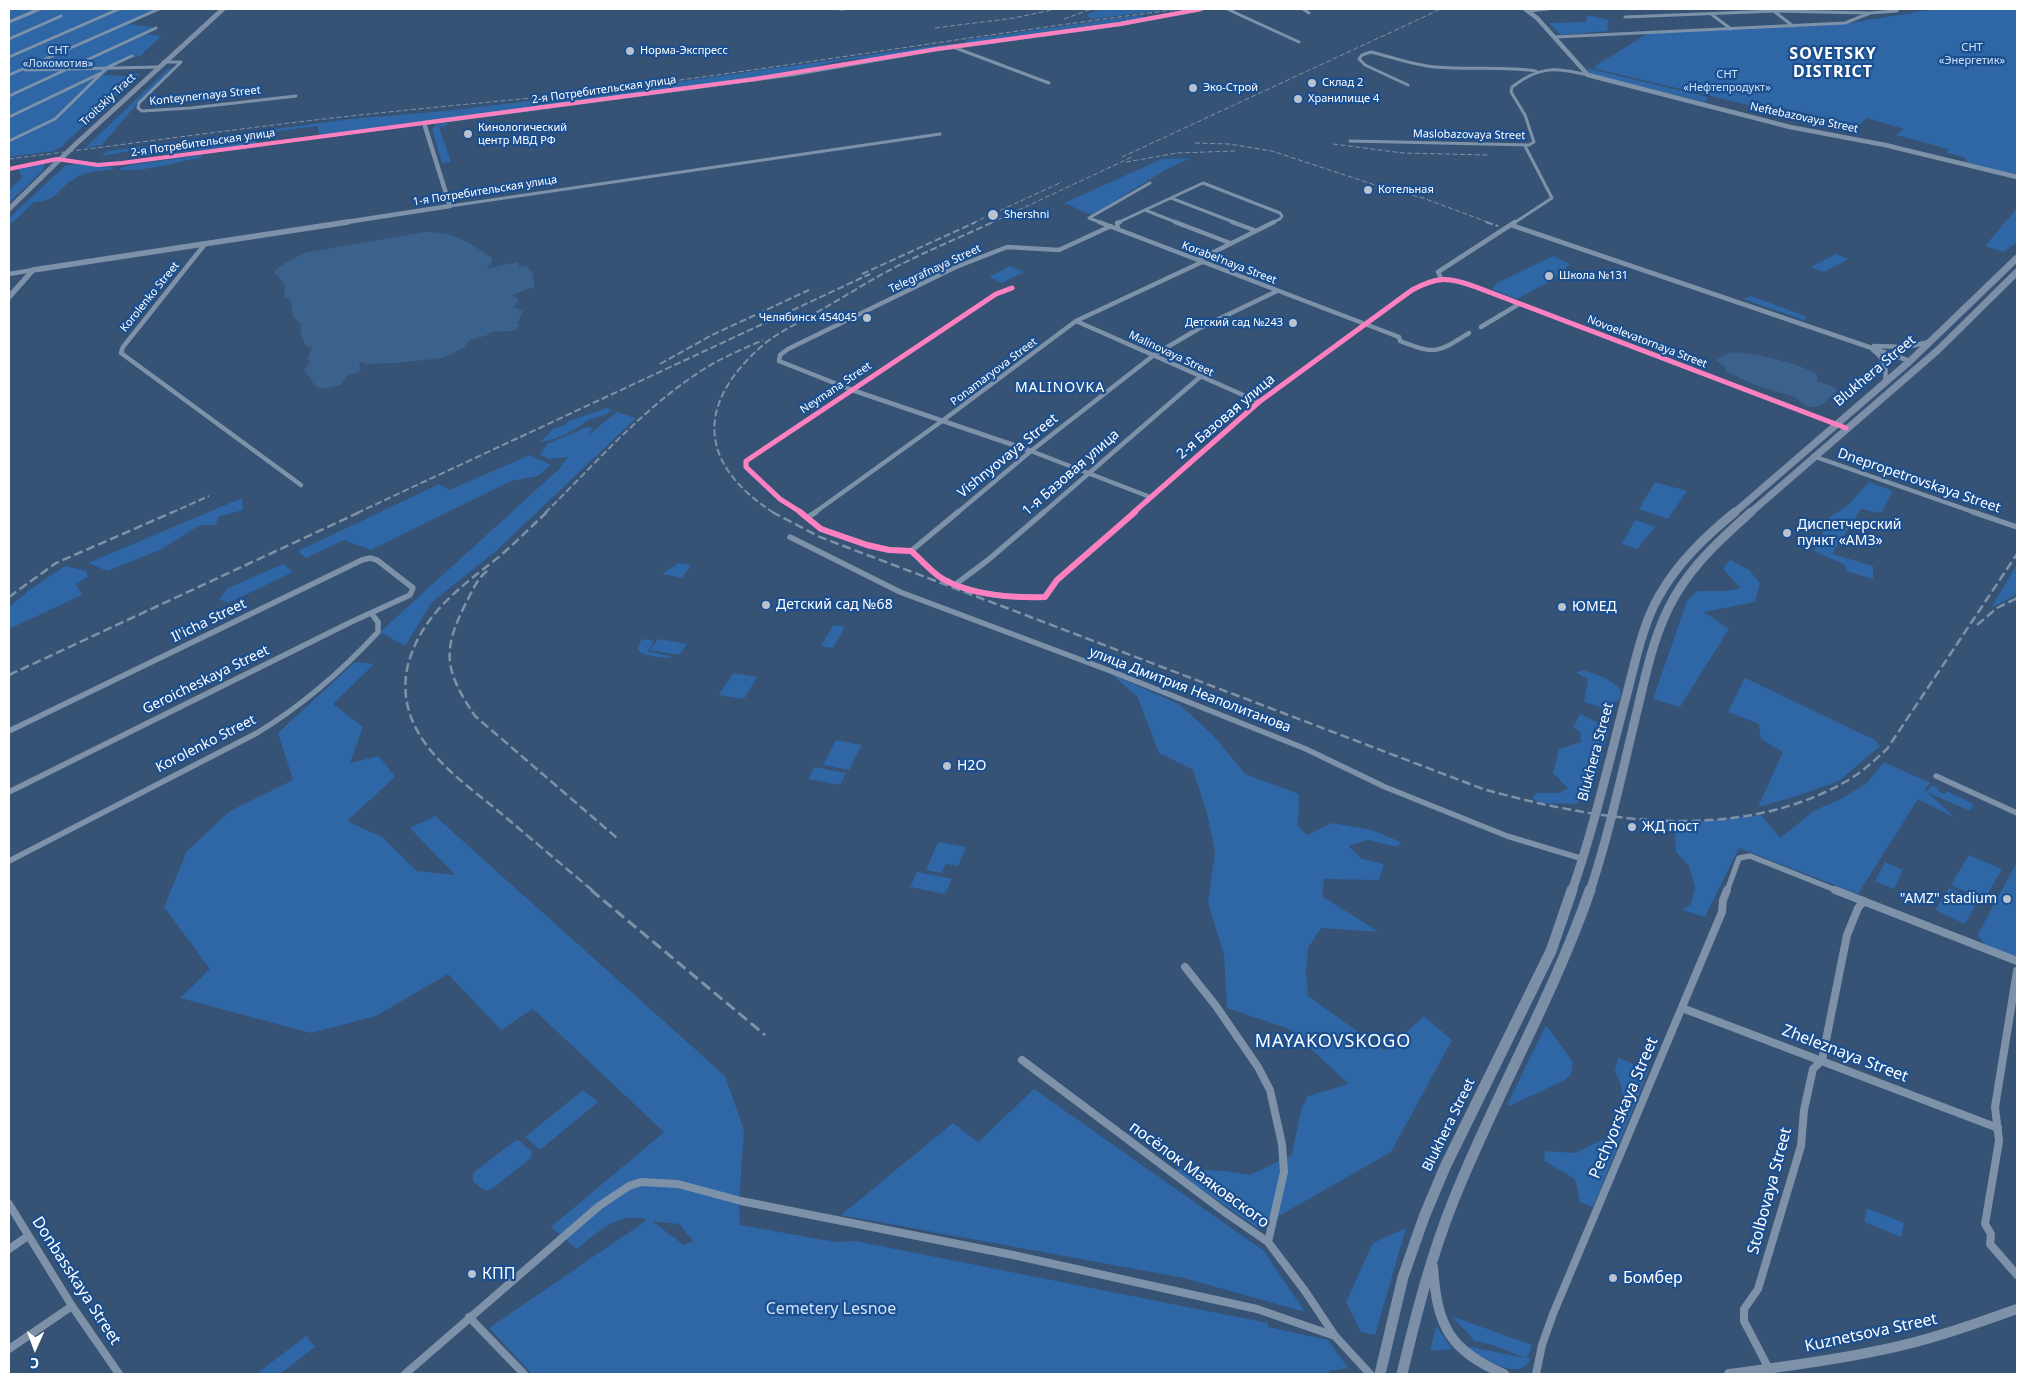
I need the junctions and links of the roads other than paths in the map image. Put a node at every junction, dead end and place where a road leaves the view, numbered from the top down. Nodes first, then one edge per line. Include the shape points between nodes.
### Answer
1 (40, 9) edge
2 (119, 9) edge
3 (159, 9) edge
4 (223, 9) edge
5 (840, 9) edge
6 (844, 9) edge
7 (1201, 9) edge
8 (1227, 9) edge
9 (1303, 9) edge
10 (1548, 9) edge
11 (1898, 9) edge
12 (1527, 10) edge
13 (1775, 11) junction
14 (1309, 13) dead end
15 (1870, 13) junction
16 (1711, 14) junction
17 (62, 16) dead end
18 (1625, 18) dead end
19 (9, 22) edge
20 (1793, 26) junction
21 (156, 28) dead end
22 (1731, 29) junction
23 (1555, 37) junction
24 (9, 39) edge
25 (1299, 42) dead end
26 (953, 47) junction
27 (132, 56) dead end
28 (9, 57) edge
29 (163, 62) junction
30 (108, 67) junction
31 (158, 67) junction
32 (67, 68) junction
33 (9, 70) edge
34 (20, 70) junction
35 (105, 71) junction
36 (1536, 71) junction
37 (9, 75) edge
38 (1588, 76) junction
39 (1049, 82) dead end
40 (1408, 84) dead end
41 (9, 96) edge
42 (296, 96) dead end
43 (9, 117) edge
44 (424, 123) junction
45 (940, 134) dead end
46 (9, 141) edge
47 (1350, 141) dead end
48 (1525, 146) junction
49 (9, 169) edge
50 (2017, 177) edge
51 (1150, 183) dead end
52 (1170, 198) junction
53 (450, 206) junction
54 (9, 209) edge
55 (1145, 210) junction
56 (1512, 225) junction
57 (1111, 226) junction
58 (1118, 229) junction
59 (1254, 230) junction
60 (1230, 243) junction
61 (205, 244) junction
62 (2017, 258) edge
63 (1200, 261) junction
64 (34, 270) junction
65 (2017, 272) edge
66 (9, 274) edge
67 (1441, 278) junction
68 (1012, 288) dead end
69 (1277, 291) junction
70 (9, 297) edge
71 (1520, 304) junction
72 (1076, 321) junction
73 (1363, 325) junction
74 (1481, 327) dead end
75 (1469, 333) dead end
76 (1933, 340) junction
77 (1864, 345) junction
78 (1154, 355) junction
79 (1910, 362) junction
80 (1200, 378) junction
81 (1885, 383) junction
82 (852, 390) junction
83 (1259, 402) junction
84 (942, 422) junction
85 (1835, 424) junction
86 (1846, 428) junction
87 (1031, 451) junction
88 (1804, 453) junction
89 (1813, 456) junction
90 (1088, 474) junction
91 (301, 485) dead end
92 (1150, 497) junction
93 (808, 516) junction
94 (2017, 527) edge
95 (790, 537) dead end
96 (910, 551) junction
97 (956, 584) junction
98 (413, 592) joint
99 (372, 614) junction
100 (9, 730) edge
101 (1936, 776) dead end
102 (9, 792) edge
103 (2017, 813) edge
104 (1583, 859) junction
105 (9, 860) edge
106 (1864, 901) junction
107 (2017, 961) edge
108 (1185, 967) dead end
109 (2017, 971) edge
110 (1682, 1008) junction
111 (1022, 1060) dead end
112 (1822, 1060) junction
113 (1998, 1128) junction
114 (9, 1204) edge
115 (28, 1236) junction
116 (1268, 1242) junction
117 (9, 1249) edge
118 (1432, 1260) junction
119 (2017, 1275) edge
120 (72, 1306) junction
121 (2017, 1309) edge
122 (469, 1317) junction
123 (1335, 1336) junction
124 (9, 1349) edge
125 (1769, 1369) junction
126 (117, 1374) edge
127 (405, 1374) edge
128 (524, 1374) edge
129 (1370, 1374) edge
130 (1380, 1374) edge
131 (1402, 1374) edge
132 (1504, 1374) edge
133 (1536, 1374) edge
134 (1729, 1374) edge

1 - 19 street
2 - 28 street
3 - 34 street
4 - 29 main road, Troitskiy Tract
5 - 6 street
7 - 26 street, 2-я Потребительская улица via 1120,24
8 - 25 street
9 - 14 street
10 - 12 street
11 - 15 street
12 - 23 street
13 - 15 street
13 - 16 street
13 - 20 street
15 - 20 street via 1845,23
16 - 18 street
16 - 22 street
17 - 24 street
20 - 22 street
21 - 32 street
22 - 23 street
23 - 38 street
26 - 39 street
26 - 44 street, 2-я Потребительская улица via 764,78
27 - 30 street
29 - 31 main road, Troitskiy Tract
29 - 42 street, Konteynernaya Street via 181,62 139,103 140,110 158,112
30 - 31 street
30 - 32 street
30 - 35 street
31 - 54 main road, Troitskiy Tract, bridge
32 - 34 street
32 - 41 street
33 - 34 street
34 - 37 street
35 - 43 street
35 - 46 street via 55,119
36 - 38 street, Maslobazovaya Street via 1556,69
36 - 40 street via 1432,68 1371,52 1359,59
36 - 48 street, Maslobazovaya Street via 1510,89 1525,115 1534,142
38 - 50 street, Neftebazovaya Street via 1790,127 1884,145
44 - 49 street, 2-я Потребительская улица via 122,163 98,165 57,160
44 - 53 street
45 - 53 street, 1-я Потребительская улица
47 - 48 street, Maslobazovaya Street
48 - 56 street via 1552,198
51 - 57 street, Korabel'naya Street via 1089,218
52 - 55 street
52 - 59 street
52 - 59 street, Ponamaryova Street via 1203,184 1282,216
53 - 61 street, 1-я Потребительская улица
55 - 58 street via 1117,223
55 - 60 street
56 - 67 street via 1438,272
56 - 77 street
57 - 58 street, Korabel'naya Street
57 - 82 street, Telegrafnaya Street via 1058,250 1007,247 956,267 779,355 779,361
58 - 63 street, Korabel'naya Street
59 - 60 street, Ponamaryova Street
60 - 63 street, Ponamaryova Street
61 - 64 street, 1-я Потребительская улица
61 - 91 street, Korolenko Street via 121,353
62 - 76 main road, Blukhera Street
63 - 69 street, Korabel'naya Street
63 - 72 street, Ponamaryova Street
64 - 66 street, 1-я Потребительская улица
64 - 70 street
65 - 86 main road, Blukhera Street via 1938,349
67 - 71 street, Novoelevatornaya Street via 1454,279
67 - 73 street, 2-я Базовая улица via 1412,290
68 - 82 street, Neymana Street via 996,294
69 - 73 street, Korabel'naya Street
69 - 78 street, Vishnyovaya Street via 1198,329
71 - 74 street
71 - 85 street, Novoelevatornaya Street
72 - 78 street, Malinovaya Street
72 - 84 street, Ponamaryova Street
73 - 75 street, Korabel'naya Street via 1433,353
73 - 83 street, 2-я Базовая улица
76 - 77 street via 1906,347
76 - 79 main road, Blukhera Street
77 - 79 street
77 - 81 street via 1882,358 1888,369
78 - 80 street, Malinovaya Street
78 - 87 street, Vishnyovaya Street
79 - 81 main road, Blukhera Street
80 - 83 street, Malinovaya Street
80 - 90 street, 1-я Базовая улица
81 - 85 main road, Blukhera Street
82 - 84 street
82 - 93 street, Neymana Street via 745,464 780,499
83 - 92 street, 2-я Базовая улица
84 - 87 street
84 - 93 street, Ponamaryova Street
85 - 86 street, Novoelevatornaya Street
85 - 88 main road, Blukhera Street
86 - 89 main road, Blukhera Street
87 - 90 street
87 - 96 street, Vishnyovaya Street
88 - 89 main road
88 - 104 main road, Blukhera Street via 1708,535 1675,571 1658,596 1632,674
89 - 94 street, Dnepropetrovskaya Street
89 - 118 main road, Blukhera Street via 1730,531 1694,569 1675,594 1662,621 1612,817 1566,958 1464,1175
90 - 92 street
90 - 97 street, 1-я Базовая улица
92 - 97 street, 2-я Базовая улица via 1057,580 1044,597 1023,598
93 - 96 street via 821,529 844,538 889,550
95 - 104 street, улица Дмитрия Неаполитанова via 900,592 1306,749 1385,787 1507,836
96 - 97 street via 933,572
98 - 99 street, Geroicheskaya Street
98 - 100 street, Il'icha Street via 377,560 362,560
99 - 102 street, Geroicheskaya Street
99 - 105 street, Korolenko Street via 377,620 378,632 289,714
101 - 103 street
104 - 130 main road, Blukhera Street via 1551,951 1445,1167 1424,1217 1403,1277
106 - 107 street
106 - 110 street, Pechyorskaya Street via 1750,856 1739,858 1722,912
106 - 112 street, Stolbovaya Street via 1847,936
108 - 116 street via 1216,1006 1270,1090 1282,1144 1284,1172
109 - 113 street via 1995,1108
110 - 112 street, Zheleznaya Street
110 - 133 street, Pechyorskaya Street via 1588,1228 1538,1358
111 - 116 street, посёлок Маяковского
112 - 113 street, Zheleznaya Street
112 - 125 street, Stolbovaya Street via 1813,1069 1804,1110 1801,1146 1758,1289 1744,1309 1744,1321
113 - 119 street via 1999,1141 1985,1224 1991,1234 1990,1244
114 - 115 street, Donbasskaya Street
115 - 117 street
115 - 120 street, Donbasskaya Street
116 - 123 street, посёлок Маяковского
118 - 131 main road, Blukhera Street
118 - 132 street via 1439,1316 1450,1337 1472,1357
120 - 124 street
120 - 126 street, Donbasskaya Street
121 - 125 street, Kuznetsova Street via 1910,1343
122 - 123 street via 599,1206 629,1186 652,1181 1217,1300 1256,1309
122 - 127 street
122 - 128 street
123 - 129 street, посёлок Маяковского
125 - 134 street, Kuznetsova Street

